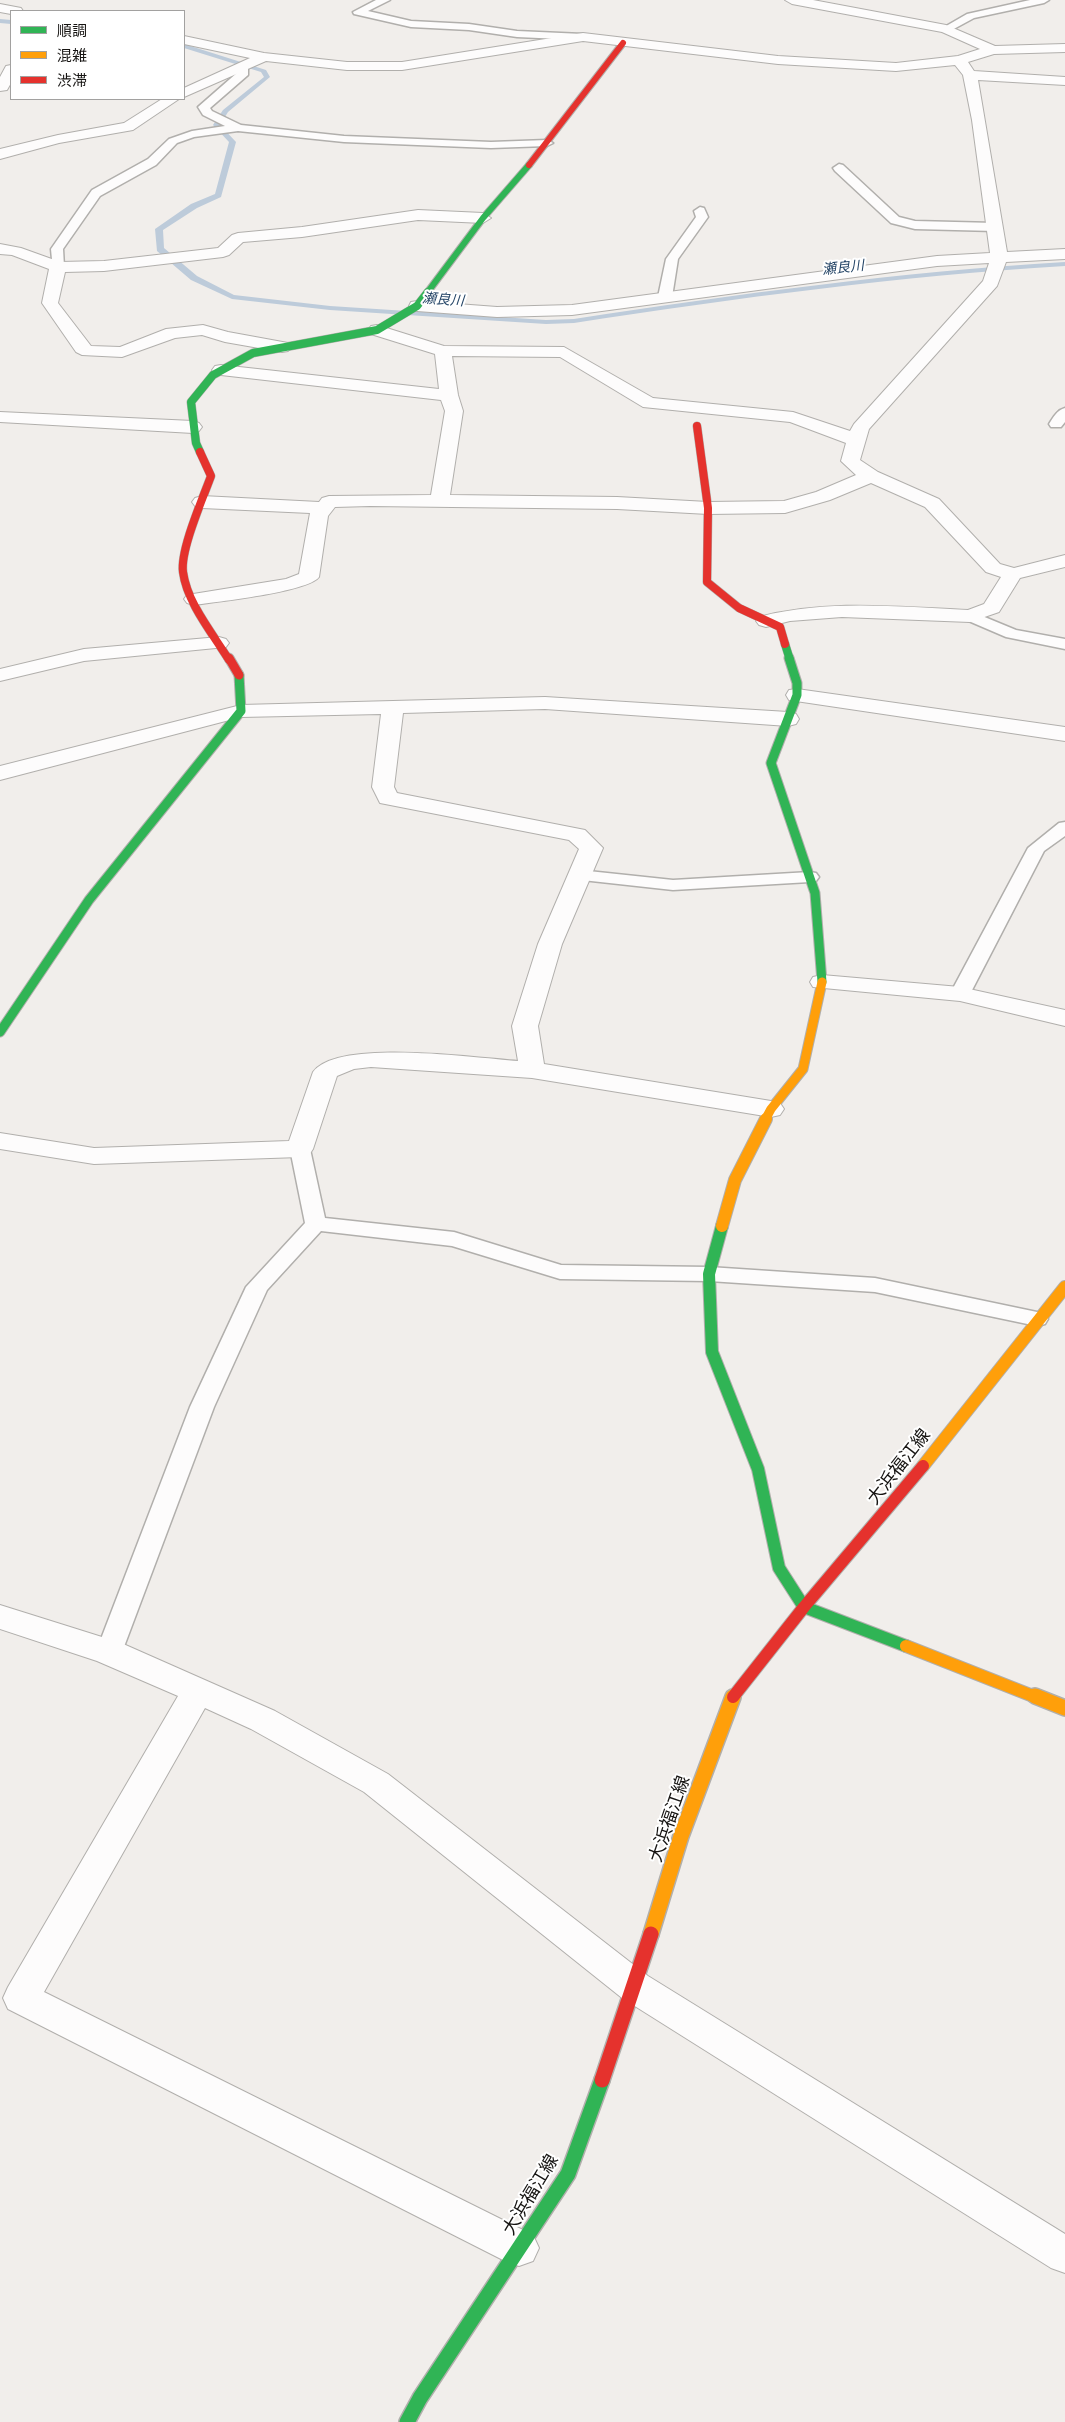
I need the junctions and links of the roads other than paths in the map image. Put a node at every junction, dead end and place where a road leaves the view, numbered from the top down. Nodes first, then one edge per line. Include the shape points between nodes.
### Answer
1 (385, 0) edge
2 (792, 0) edge
3 (1044, 0) edge
4 (807, 1) edge
5 (946, 29) junction
6 (583, 37) junction
7 (185, 40) edge
8 (623, 43) junction
9 (1065, 48) edge
10 (993, 50) junction
11 (264, 57) junction
12 (959, 60) junction
13 (242, 68) junction
14 (10, 71) edge
15 (970, 75) junction
16 (1065, 81) edge
17 (2, 87) dead end
18 (185, 93) edge
19 (170, 100) edge
20 (238, 128) junction
21 (547, 143) junction
22 (0, 154) edge
23 (839, 168) dead end
24 (700, 211) dead end
25 (484, 218) junction
26 (994, 227) junction
27 (0, 249) edge
28 (1065, 254) edge
29 (999, 257) junction
30 (58, 267) junction
31 (665, 297) junction
32 (417, 306) junction
33 (377, 330) junction
34 (282, 347) junction
35 (443, 351) junction
36 (221, 370) junction
37 (449, 394) junction
38 (1065, 412) edge
39 (0, 417) edge
40 (1056, 424) dead end
41 (697, 426) dead end
42 (193, 427) junction
43 (856, 440) junction
44 (871, 476) junction
45 (202, 502) junction
46 (439, 502) junction
47 (324, 508) junction
48 (708, 508) junction
49 (1065, 561) edge
50 (1013, 574) junction
51 (194, 599) junction
52 (970, 616) junction
53 (766, 621) junction
54 (219, 643) junction
55 (1065, 644) edge
56 (0, 675) edge
57 (796, 695) junction
58 (393, 708) junction
59 (241, 711) junction
60 (788, 719) junction
61 (1065, 734) edge
62 (0, 773) edge
63 (1065, 827) edge
64 (579, 875) junction
65 (810, 877) junction
66 (822, 982) junction
67 (960, 994) junction
68 (1065, 1018) edge
69 (0, 1032) edge
70 (532, 1070) junction
71 (771, 1109) junction
72 (0, 1141) edge
73 (300, 1149) junction
74 (316, 1224) junction
75 (709, 1274) junction
76 (1065, 1286) edge
77 (1037, 1319) junction
78 (804, 1607) junction
79 (0, 1617) edge
80 (109, 1652) junction
81 (197, 1692) junction
82 (1065, 1708) edge
83 (635, 1987) junction
84 (519, 2248) junction
85 (1065, 2255) edge
86 (407, 2422) edge

1 - 6 lane via 358,12 411,24
2 - 4 street
3 - 5 lane via 971,16
4 - 5 street
5 - 10 street
6 - 8 street
6 - 11 street via 402,66 346,66
7 - 11 street
8 - 12 street via 778,60 896,67
8 - 21 street
9 - 10 street
10 - 12 street
11 - 13 street
12 - 15 street
13 - 18 street
13 - 20 lane via 244,74 204,107 208,113
14 - 17 street
15 - 16 street
15 - 26 street
19 - 22 street via 128,127 58,139
20 - 21 lane via 344,140 491,146
20 - 30 lane via 192,134 173,141 152,162 96,193 57,249
21 - 25 street
23 - 26 lane via 895,220 915,225
24 - 31 lane via 702,217 672,260
25 - 30 street via 418,215 238,238 223,252 104,266
25 - 32 street
26 - 29 street
27 - 30 street via 15,250
28 - 29 street
29 - 31 street via 937,261
29 - 43 street via 991,282 860,428
30 - 34 street via 50,303 82,348 88,351 122,352 172,333 203,330
31 - 32 street via 572,310 497,312
32 - 33 street
33 - 34 street
33 - 35 street
34 - 36 street via 254,353
35 - 37 street
35 - 43 street via 564,352 649,403 793,417
36 - 37 street
36 - 42 street via 191,402
37 - 46 street via 454,411
38 - 40 lane
39 - 42 street
41 - 48 street
42 - 45 street via 196,443 212,476
43 - 44 street via 850,461
44 - 48 street via 823,496 785,507
44 - 50 street via 932,503 992,568
45 - 47 street
45 - 51 street via 183,570
46 - 47 street via 346,501 329,502
46 - 48 street via 617,503
47 - 51 street via 318,515 309,577 290,584
48 - 53 street via 708,582 739,608
49 - 50 street
50 - 52 street via 992,608
51 - 54 street
52 - 53 street via 842,611 789,615
52 - 55 lane via 1012,634
53 - 57 street via 780,627 797,683
54 - 56 street via 84,655
54 - 59 street via 241,678
57 - 60 street
57 - 61 street
58 - 59 street
58 - 60 street via 545,703
58 - 64 street via 383,787 388,798 577,835 591,848
59 - 62 street
59 - 69 street via 89,900
60 - 65 street via 771,763
63 - 67 lane via 1037,848
64 - 65 lane via 673,885
64 - 70 street via 550,944 526,1026
65 - 66 street via 815,893
66 - 67 street
66 - 71 street via 803,1069
67 - 68 street
70 - 71 street
70 - 73 street via 389,1059 348,1062 326,1072
71 - 75 street via 735,1180
72 - 73 street via 94,1156
73 - 74 lane
74 - 75 lane via 454,1239 560,1272
74 - 80 lane via 257,1288 202,1407
75 - 77 lane via 875,1285
75 - 78 street via 712,1352 758,1469 779,1568
76 - 77 street, 大浜福江線
77 - 78 street, 大浜福江線 via 891,1506
78 - 82 street
78 - 83 street, 大浜福江線 via 730,1700 681,1836
79 - 80 street
80 - 81 street
81 - 83 street via 263,1720 376,1783
81 - 84 street via 21,1998
83 - 84 street, 大浜福江線 via 568,2174
83 - 85 street
84 - 86 street, 大浜福江線

